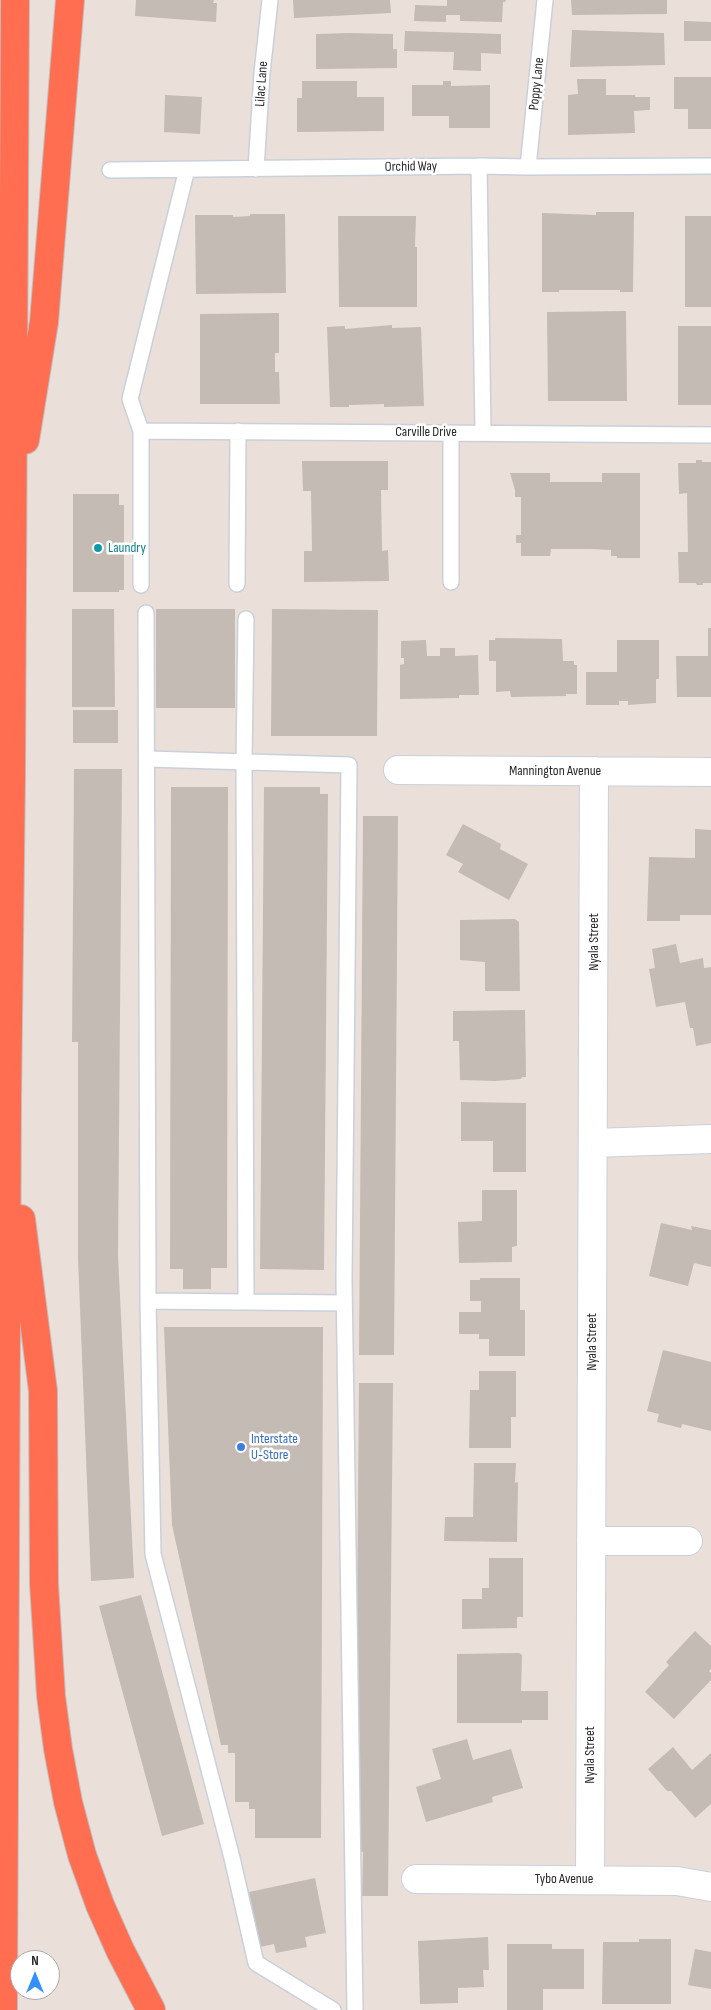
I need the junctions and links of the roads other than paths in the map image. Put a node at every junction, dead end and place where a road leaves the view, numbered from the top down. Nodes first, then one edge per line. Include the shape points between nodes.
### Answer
1 (15, 0) edge
2 (70, 0) edge
3 (270, 0) edge
4 (545, 0) edge
5 (479, 166) junction
6 (711, 166) edge
7 (528, 167) junction
8 (256, 169) junction
9 (110, 170) dead end
10 (187, 170) junction
11 (141, 431) junction
12 (238, 431) junction
13 (451, 433) junction
14 (483, 433) junction
15 (711, 435) edge
16 (11, 526) junction
17 (451, 582) dead end
18 (237, 584) dead end
19 (141, 585) dead end
20 (146, 613) dead end
21 (246, 619) dead end
22 (148, 759) junction
23 (244, 763) junction
24 (398, 770) dead end
25 (594, 771) junction
26 (711, 772) edge
27 (7, 1101) junction
28 (711, 1139) edge
29 (593, 1143) junction
30 (148, 1301) junction
31 (246, 1302) junction
32 (344, 1303) junction
33 (591, 1541) junction
34 (688, 1541) dead end
35 (416, 1879) dead end
36 (590, 1879) junction
37 (711, 1887) edge
38 (3, 2010) edge
39 (151, 2010) edge
40 (333, 2010) edge
41 (355, 2010) edge

1 - 16 highway
2 - 16 highway via 44,322
3 - 8 lane, Lilac Lane
4 - 7 lane, Poppy Lane
5 - 7 lane, Orchid Way
5 - 8 lane, Orchid Way
5 - 14 lane
6 - 7 lane, Orchid Way
8 - 10 lane, Orchid Way
9 - 10 lane, Orchid Way
10 - 11 lane via 130,399
11 - 12 lane, Carville Drive
11 - 19 lane
12 - 13 lane, Carville Drive
12 - 18 lane
13 - 14 lane, Carville Drive
13 - 17 lane
14 - 15 lane, Carville Drive
16 - 27 highway
20 - 22 lane
21 - 23 lane
22 - 23 lane
22 - 30 lane
23 - 31 lane
23 - 32 lane via 349,765
24 - 25 street, Mannington Avenue
25 - 26 street, Mannington Avenue
25 - 29 street, Nyala Street
27 - 38 highway
27 - 39 highway via 43,1391 45,1612 58,1749 82,1854 100,1905
28 - 29 street
29 - 33 street, Nyala Street
30 - 31 lane
30 - 40 lane via 153,1554 230,1848 256,1963
31 - 32 lane
32 - 41 lane
33 - 34 street
33 - 36 street, Nyala Street
35 - 36 street, Tybo Avenue
36 - 37 street, Tybo Avenue via 677,1881

